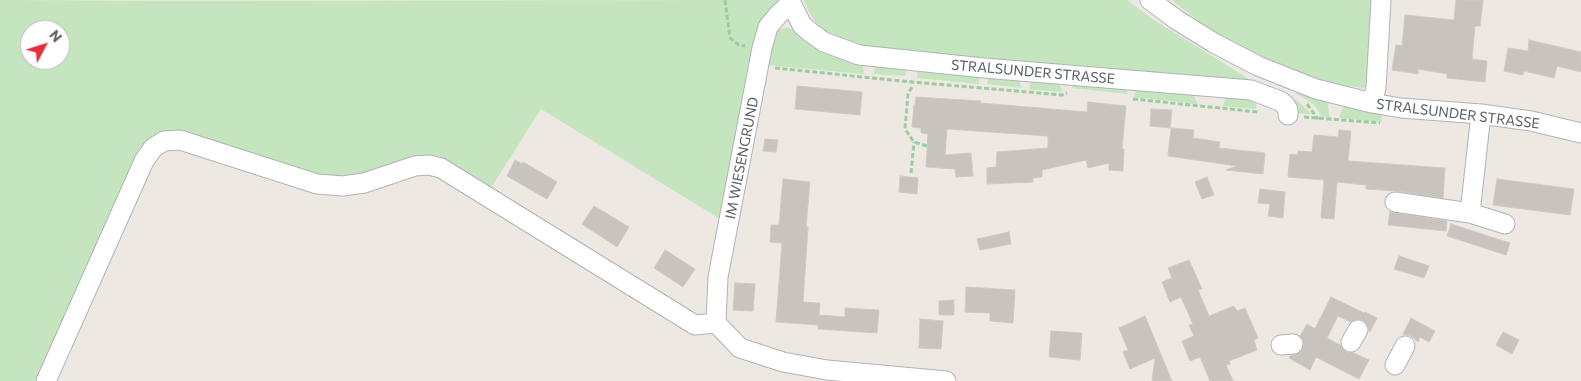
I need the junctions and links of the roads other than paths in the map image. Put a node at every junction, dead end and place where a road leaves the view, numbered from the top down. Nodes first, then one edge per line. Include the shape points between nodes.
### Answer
1 (1150, 0) edge
2 (1381, 0) edge
3 (791, 1) edge
4 (1372, 103) junction
5 (1481, 114) junction
6 (1288, 115) road end
7 (1581, 133) edge
8 (1395, 202) dead end
9 (1470, 213) junction
10 (1505, 224) dead end
11 (716, 324) junction
12 (1405, 346) dead end
13 (1395, 365) dead end
14 (46, 381) edge
15 (946, 381) edge

1 - 4 street, STRALSUNDER STRASSE via 1214,43 1258,66 1316,88
2 - 4 street via 1376,88
3 - 6 street, STRALSUNDER STRASSE via 802,25 810,32 824,42 859,55 1251,90 1280,101
3 - 11 street, IM WIESENGRUND via 768,27 760,57 718,277
4 - 5 street, STRALSUNDER STRASSE via 1406,109
5 - 7 street, STRALSUNDER STRASSE
5 - 9 street
8 - 9 street
9 - 10 street
11 - 14 street via 695,325 441,168 429,164 364,183 343,186 317,184 180,140 164,141 153,148 144,161
11 - 15 street via 740,348 783,362 827,370
12 - 13 street

